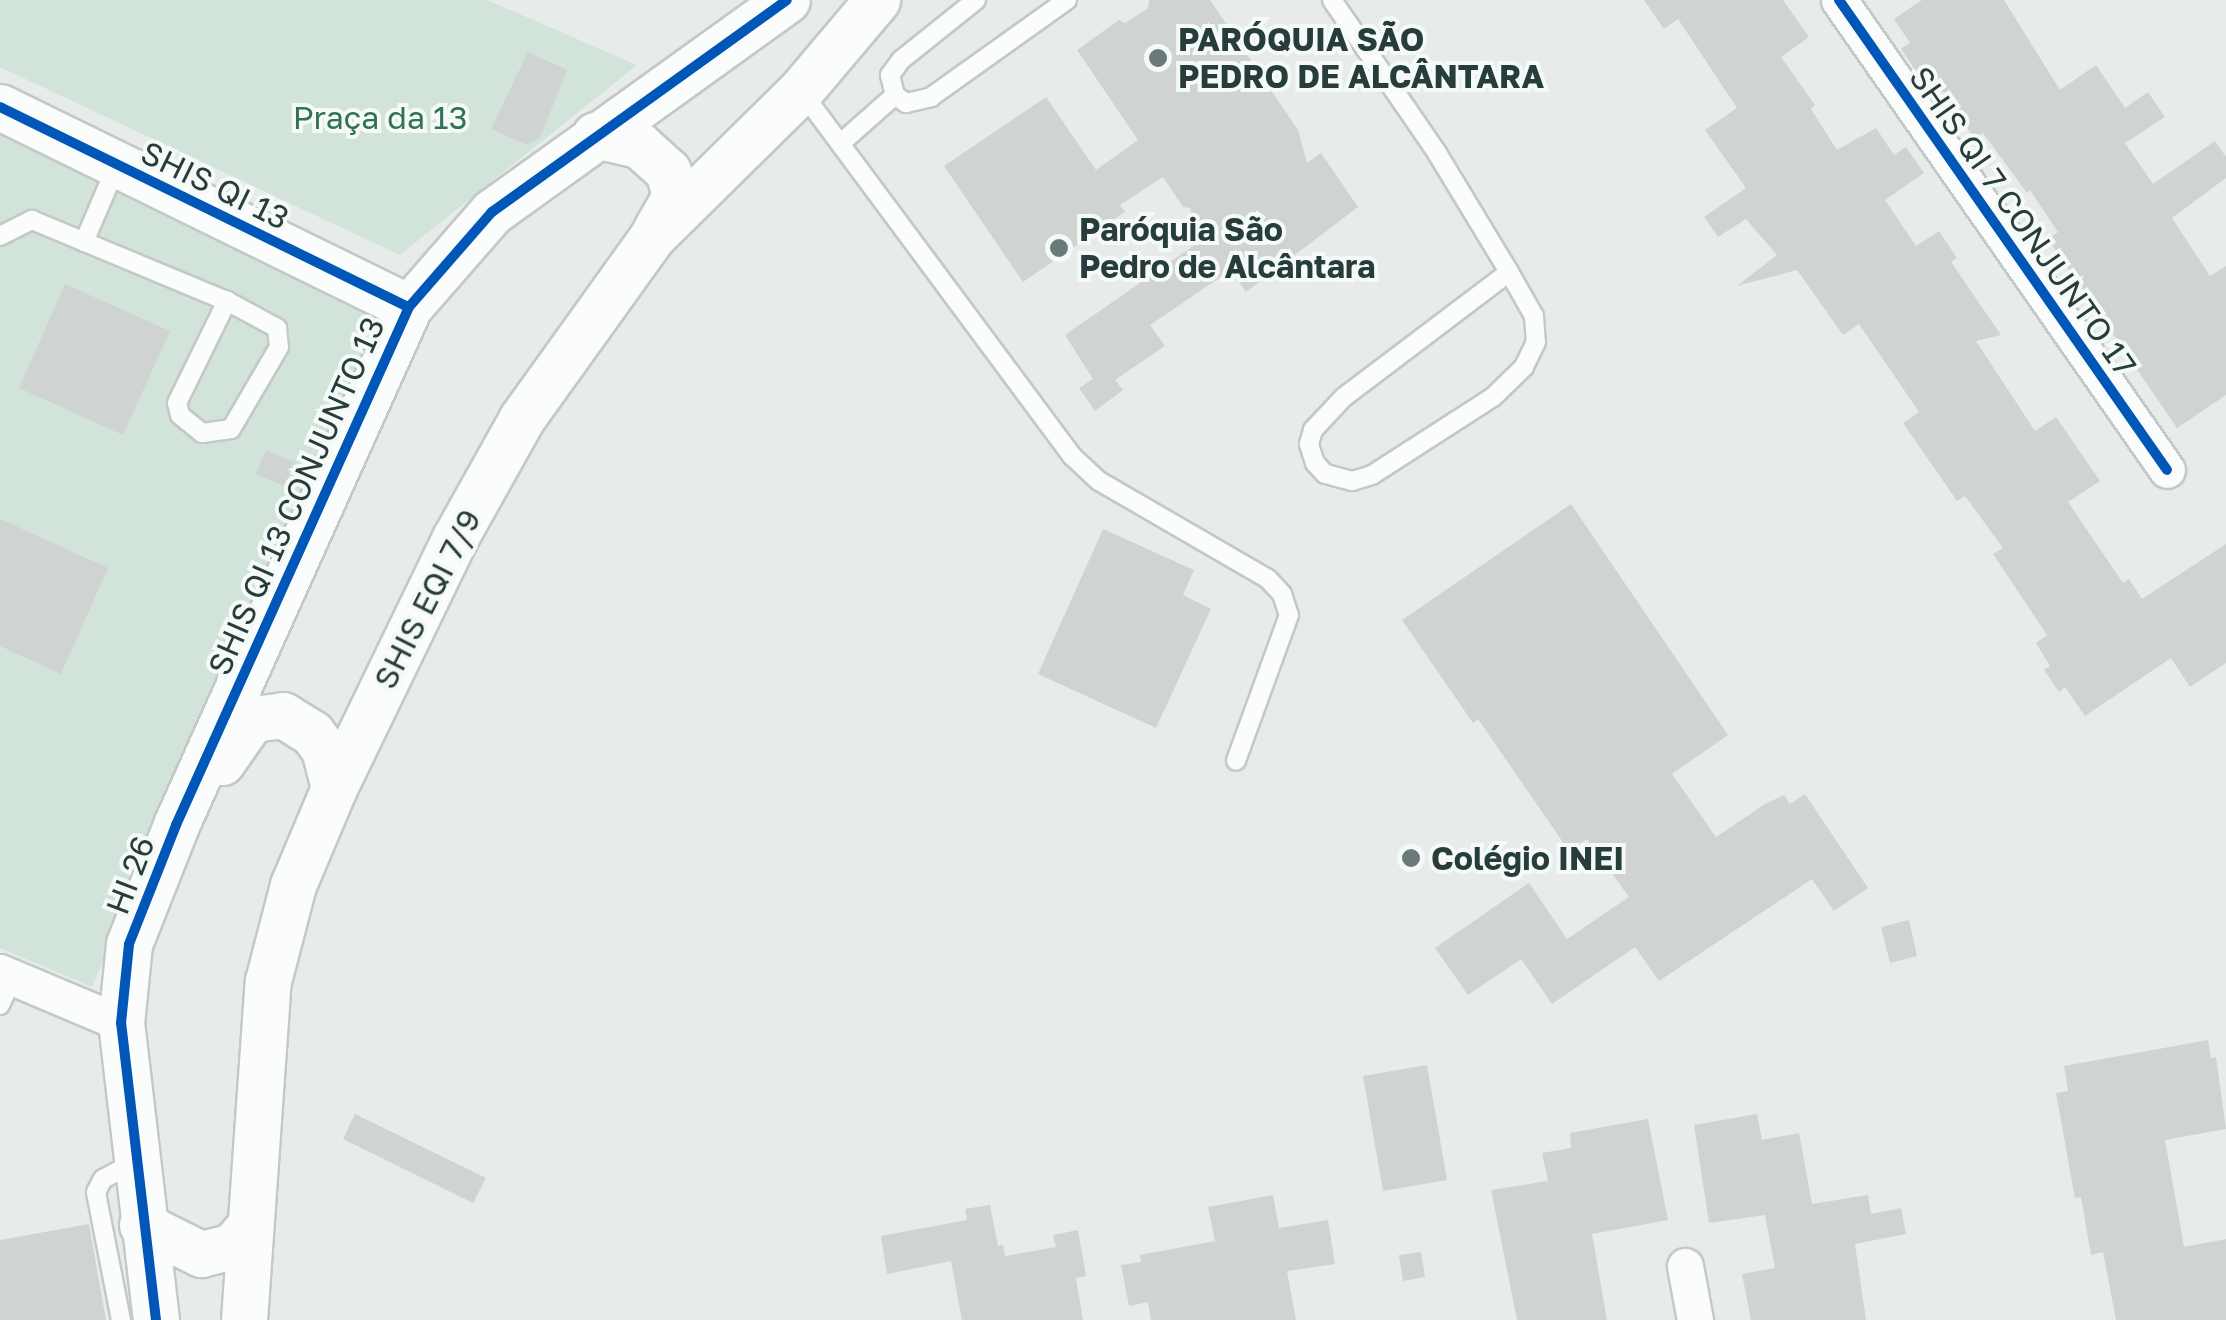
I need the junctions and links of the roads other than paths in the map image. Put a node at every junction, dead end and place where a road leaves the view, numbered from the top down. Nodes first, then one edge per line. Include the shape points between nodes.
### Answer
1 (787, 0) edge
2 (877, 0) edge
3 (976, 0) edge
4 (1068, 0) edge
5 (1332, 0) edge
6 (1839, 0) edge
7 (801, 90) junction
8 (895, 96) junction
9 (0, 108) edge
10 (595, 135) junction
11 (840, 144) junction
12 (118, 164) junction
13 (0, 236) edge
14 (652, 238) junction
15 (84, 242) junction
16 (1509, 272) junction
17 (227, 301) junction
18 (408, 307) junction
19 (2166, 470) dead end
20 (1236, 761) dead end
21 (334, 788) junction
22 (176, 824) junction
23 (4, 984) edge
24 (122, 1022) junction
25 (136, 1162) junction
26 (142, 1225) junction
27 (248, 1228) junction
28 (1685, 1266) dead end
29 (121, 1320) edge
30 (156, 1320) edge
31 (244, 1320) edge
32 (1695, 1320) edge

1 - 10 street, SHIS QI 13 CONJUNTO 13
2 - 7 street, SHIS EQI 7/9
3 - 8 lane via 901,60 890,75
4 - 8 lane via 931,97 906,102
5 - 16 lane
6 - 19 street, SHIS QI 7 CONJUNTO 17
7 - 11 lane
7 - 14 street, SHIS EQI 7/9
8 - 11 lane
9 - 12 street, SHIS QI 13
10 - 14 street via 639,145 668,171 675,196
10 - 18 street, SHIS QI 13 CONJUNTO 13 via 492,212
11 - 20 lane via 1072,456 1100,480 1268,578 1282,594 1290,616
12 - 15 lane
12 - 18 street, SHIS QI 13
13 - 15 lane via 32,220
14 - 21 street, SHIS EQI 7/9 via 522,418 455,538
15 - 17 lane
16 - 16 lane via 1534,316 1536,342 1524,367 1493,397 1372,475 1352,481 1324,474 1309,444 1313,430 1344,397
17 - 17 lane via 177,403 180,415 202,432 231,429 279,346 277,328
18 - 22 street, SHIS QI 13 CONJUNTO 13
21 - 22 street via 324,749 312,733 283,716 252,719
21 - 27 street, SHIS EQI 7/9 via 293,885 268,981
22 - 24 street, HI 26 via 130,944
23 - 24 street
24 - 25 street, HI 26
25 - 26 street, HI 26
25 - 29 lane via 103,1179 96,1192
26 - 27 street via 201,1254 232,1246
26 - 30 street, HI 26
27 - 31 street, SHIS EQI 7/9
28 - 32 street

